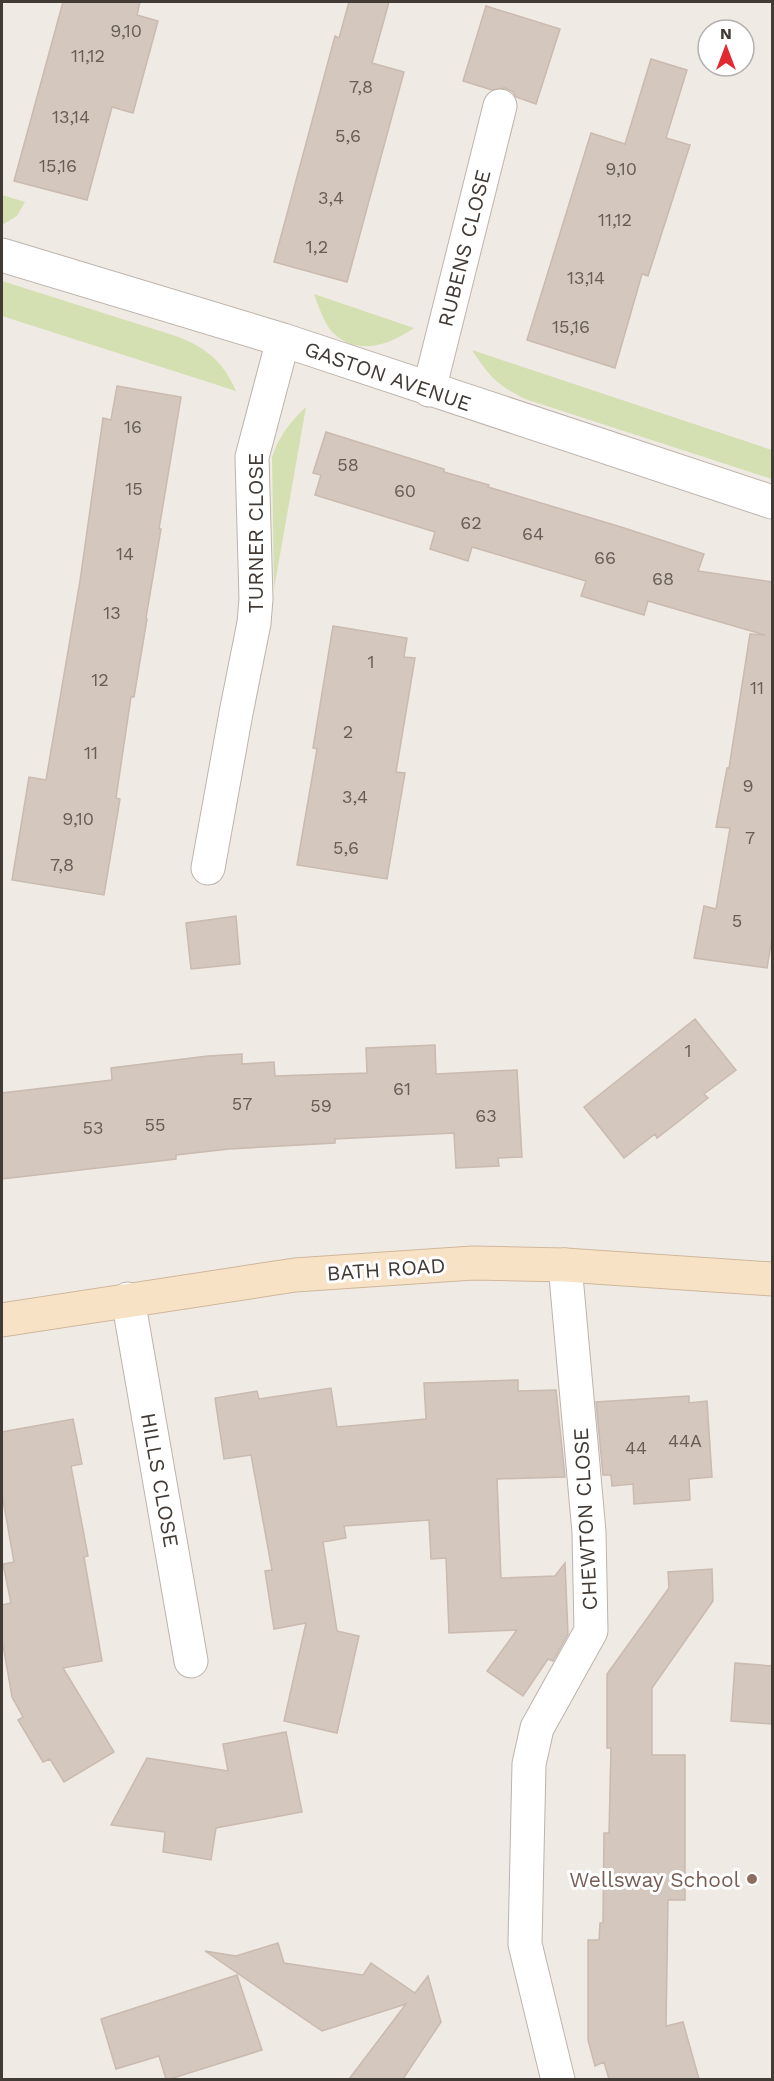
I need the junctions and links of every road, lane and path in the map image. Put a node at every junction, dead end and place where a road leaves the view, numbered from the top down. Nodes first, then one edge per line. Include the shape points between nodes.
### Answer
1 (500, 106) dead end
2 (2, 255) edge
3 (283, 340) junction
4 (429, 390) junction
5 (772, 502) edge
6 (208, 868) dead end
7 (566, 1264) junction
8 (772, 1279) edge
9 (128, 1299) junction
10 (2, 1320) edge
11 (191, 1661) dead end
12 (558, 2079) edge

1 - 4 street, RUBENS CLOSE
2 - 3 street, GASTON AVENUE
3 - 4 street, GASTON AVENUE
3 - 6 street, TURNER CLOSE via 252,457 254,623
4 - 5 street, GASTON AVENUE
7 - 8 main road, BATH ROAD
7 - 9 main road, BATH ROAD via 473,1263 295,1275
7 - 12 street, CHEWTON CLOSE via 589,1532 591,1631 537,1728 529,1764 525,1944
9 - 10 main road, BATH ROAD
9 - 11 street, HILLS CLOSE

